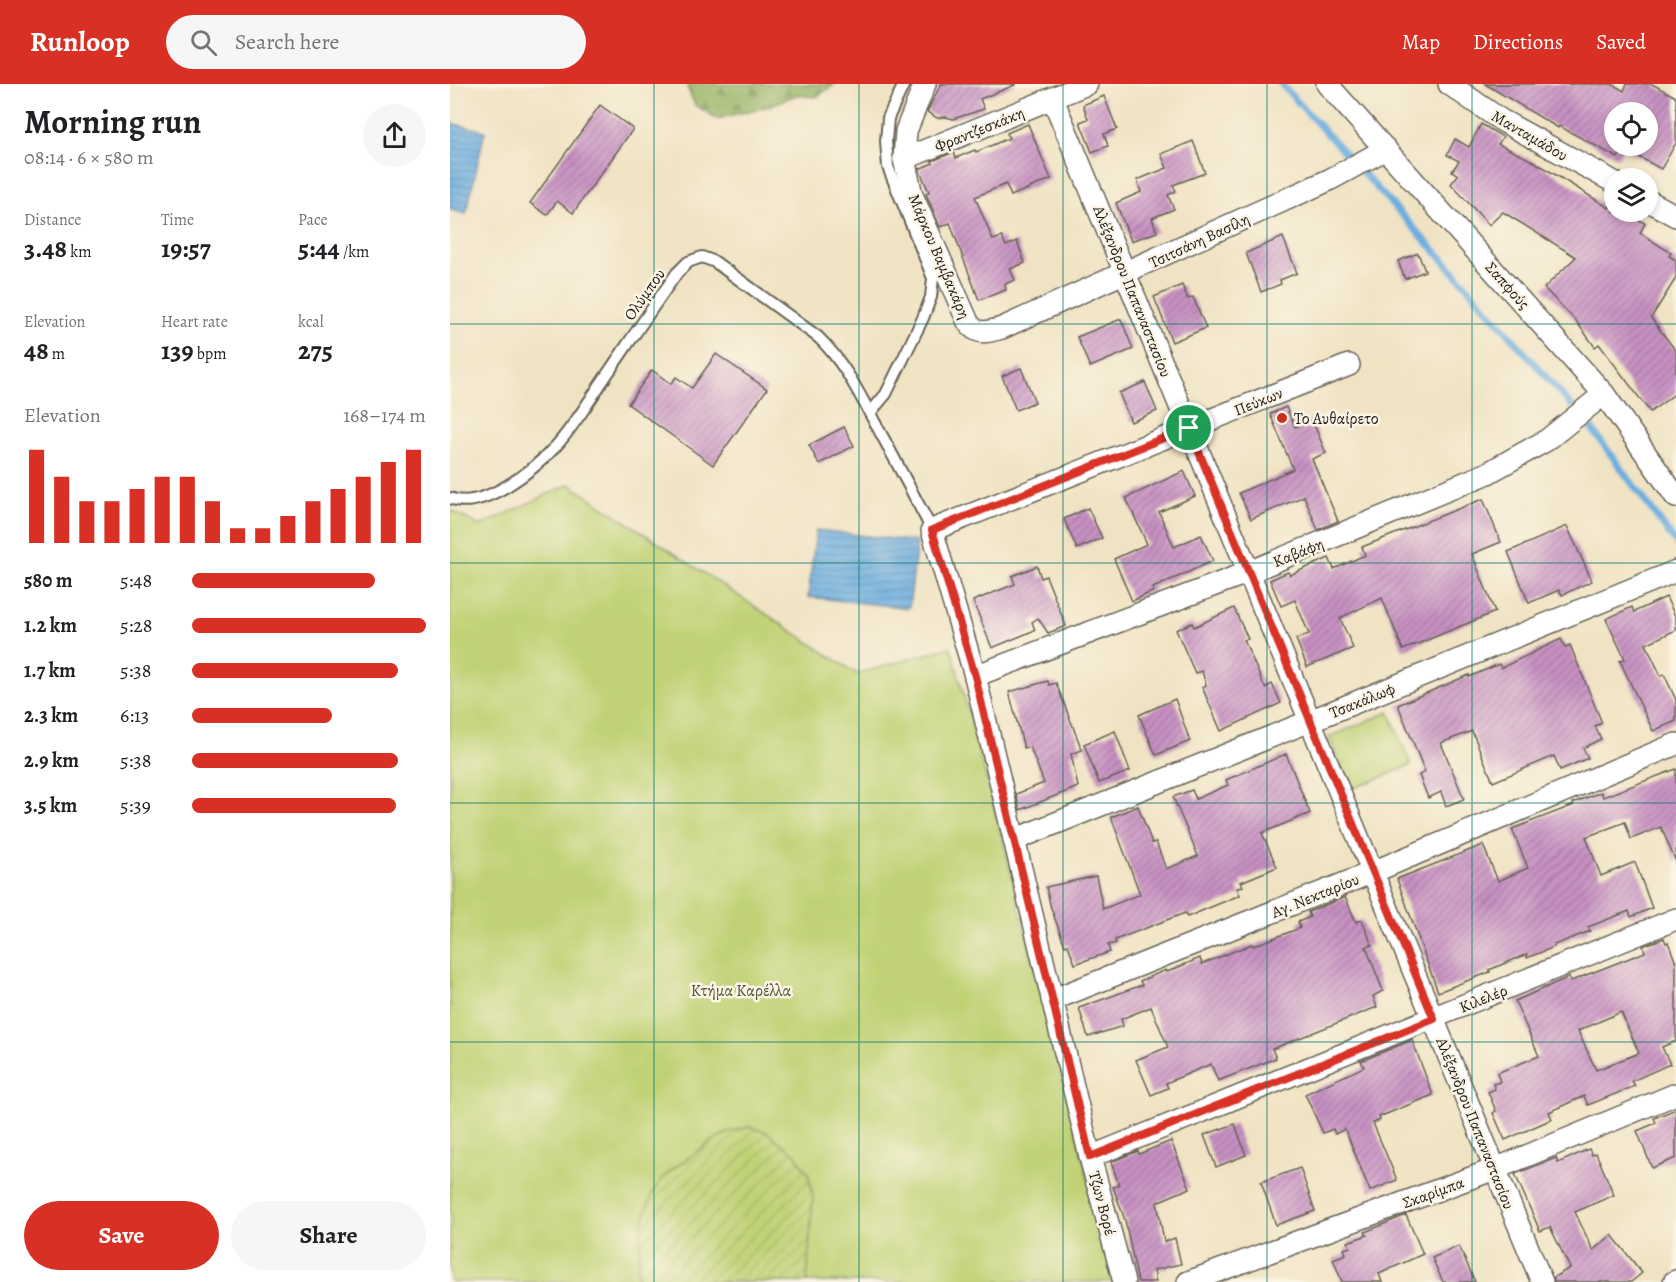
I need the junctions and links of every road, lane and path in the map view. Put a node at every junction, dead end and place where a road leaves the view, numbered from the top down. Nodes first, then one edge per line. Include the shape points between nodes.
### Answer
1 (904, 84) edge
2 (925, 84) edge
3 (1087, 84) edge
4 (1327, 84) edge
5 (1449, 84) edge
6 (1053, 99) junction
7 (1378, 154) junction
8 (904, 159) junction
9 (1604, 177) edge
10 (1658, 206) edge
11 (1676, 216) edge
12 (1125, 273) junction
13 (1002, 328) joint
14 (1349, 365) dead end
15 (1604, 394) junction
16 (870, 413) junction
17 (1189, 428) junction
18 (1676, 497) edge
19 (450, 498) edge
20 (932, 530) junction
21 (1676, 571) edge
22 (1249, 572) junction
23 (975, 676) junction
24 (1310, 721) junction
25 (1676, 744) edge
26 (1014, 840) junction
27 (1372, 872) junction
28 (1676, 919) edge
29 (1052, 1000) junction
30 (1434, 1019) junction
31 (1676, 1094) edge
32 (1090, 1157) junction
33 (1496, 1169) junction
34 (1125, 1282) edge
35 (1188, 1282) edge
36 (1542, 1282) edge

1 - 16 lane via 888,118 888,167 933,278 931,297 886,394
2 - 8 street, Μάρκου Βαμβακάρη via 906,131
3 - 6 street, Φραντζεσκάκη
4 - 7 street, Σαπφούς
5 - 9 street, Μανταμάδου via 1501,120
6 - 8 street, Φραντζεσκάκη
6 - 12 street, Αλέξανδρου Παπαναστασίου
7 - 12 street, Τσιτσάνη Βασίλη
7 - 15 street, Σαπφούς
8 - 13 street, Μάρκου Βαμβακάρη via 912,195 968,322 982,333
10 - 11 street
12 - 13 street, Τσιτσάνη Βασίλη
12 - 17 street, Αλέξανδρου Παπαναστασίου
14 - 17 street, Πεύκων
15 - 18 street, Σαπφούς
15 - 22 street, Καβάφη via 1547,440 1486,474
16 - 19 lane, Ολύμπου via 842,364 818,337 715,262 702,257 688,262 677,273 588,402 539,464 487,496 468,502
16 - 20 lane, Ολύμπου
17 - 20 street, Πεύκων
17 - 22 street, Αλέξανδρου Παπαναστασίου
20 - 23 street, Τζων Βορέ
21 - 24 street, Τσακάλωφ
22 - 23 street, Καβάφη
22 - 24 street, Αλέξανδρου Παπαναστασίου
23 - 26 street, Τζων Βορέ
24 - 26 street, Τσακάλωφ
24 - 27 street, Αλέξανδρου Παπαναστασίου
25 - 27 street, Αγ. Νεκταρίου
26 - 29 street, Τζων Βορέ
27 - 29 street, Αγ. Νεκταρίου
27 - 30 street, Αλέξανδρου Παπαναστασίου
28 - 30 street, Κιλελέρ
29 - 32 street, Τζων Βορέ
30 - 32 street, Κιλελέρ
30 - 33 street, Αλέξανδρου Παπαναστασίου
31 - 33 street, Σκαρίμπα
32 - 34 street, Τζων Βορέ
33 - 35 street, Σκαρίμπα
33 - 36 street, Αλέξανδρου Παπαναστασίου

